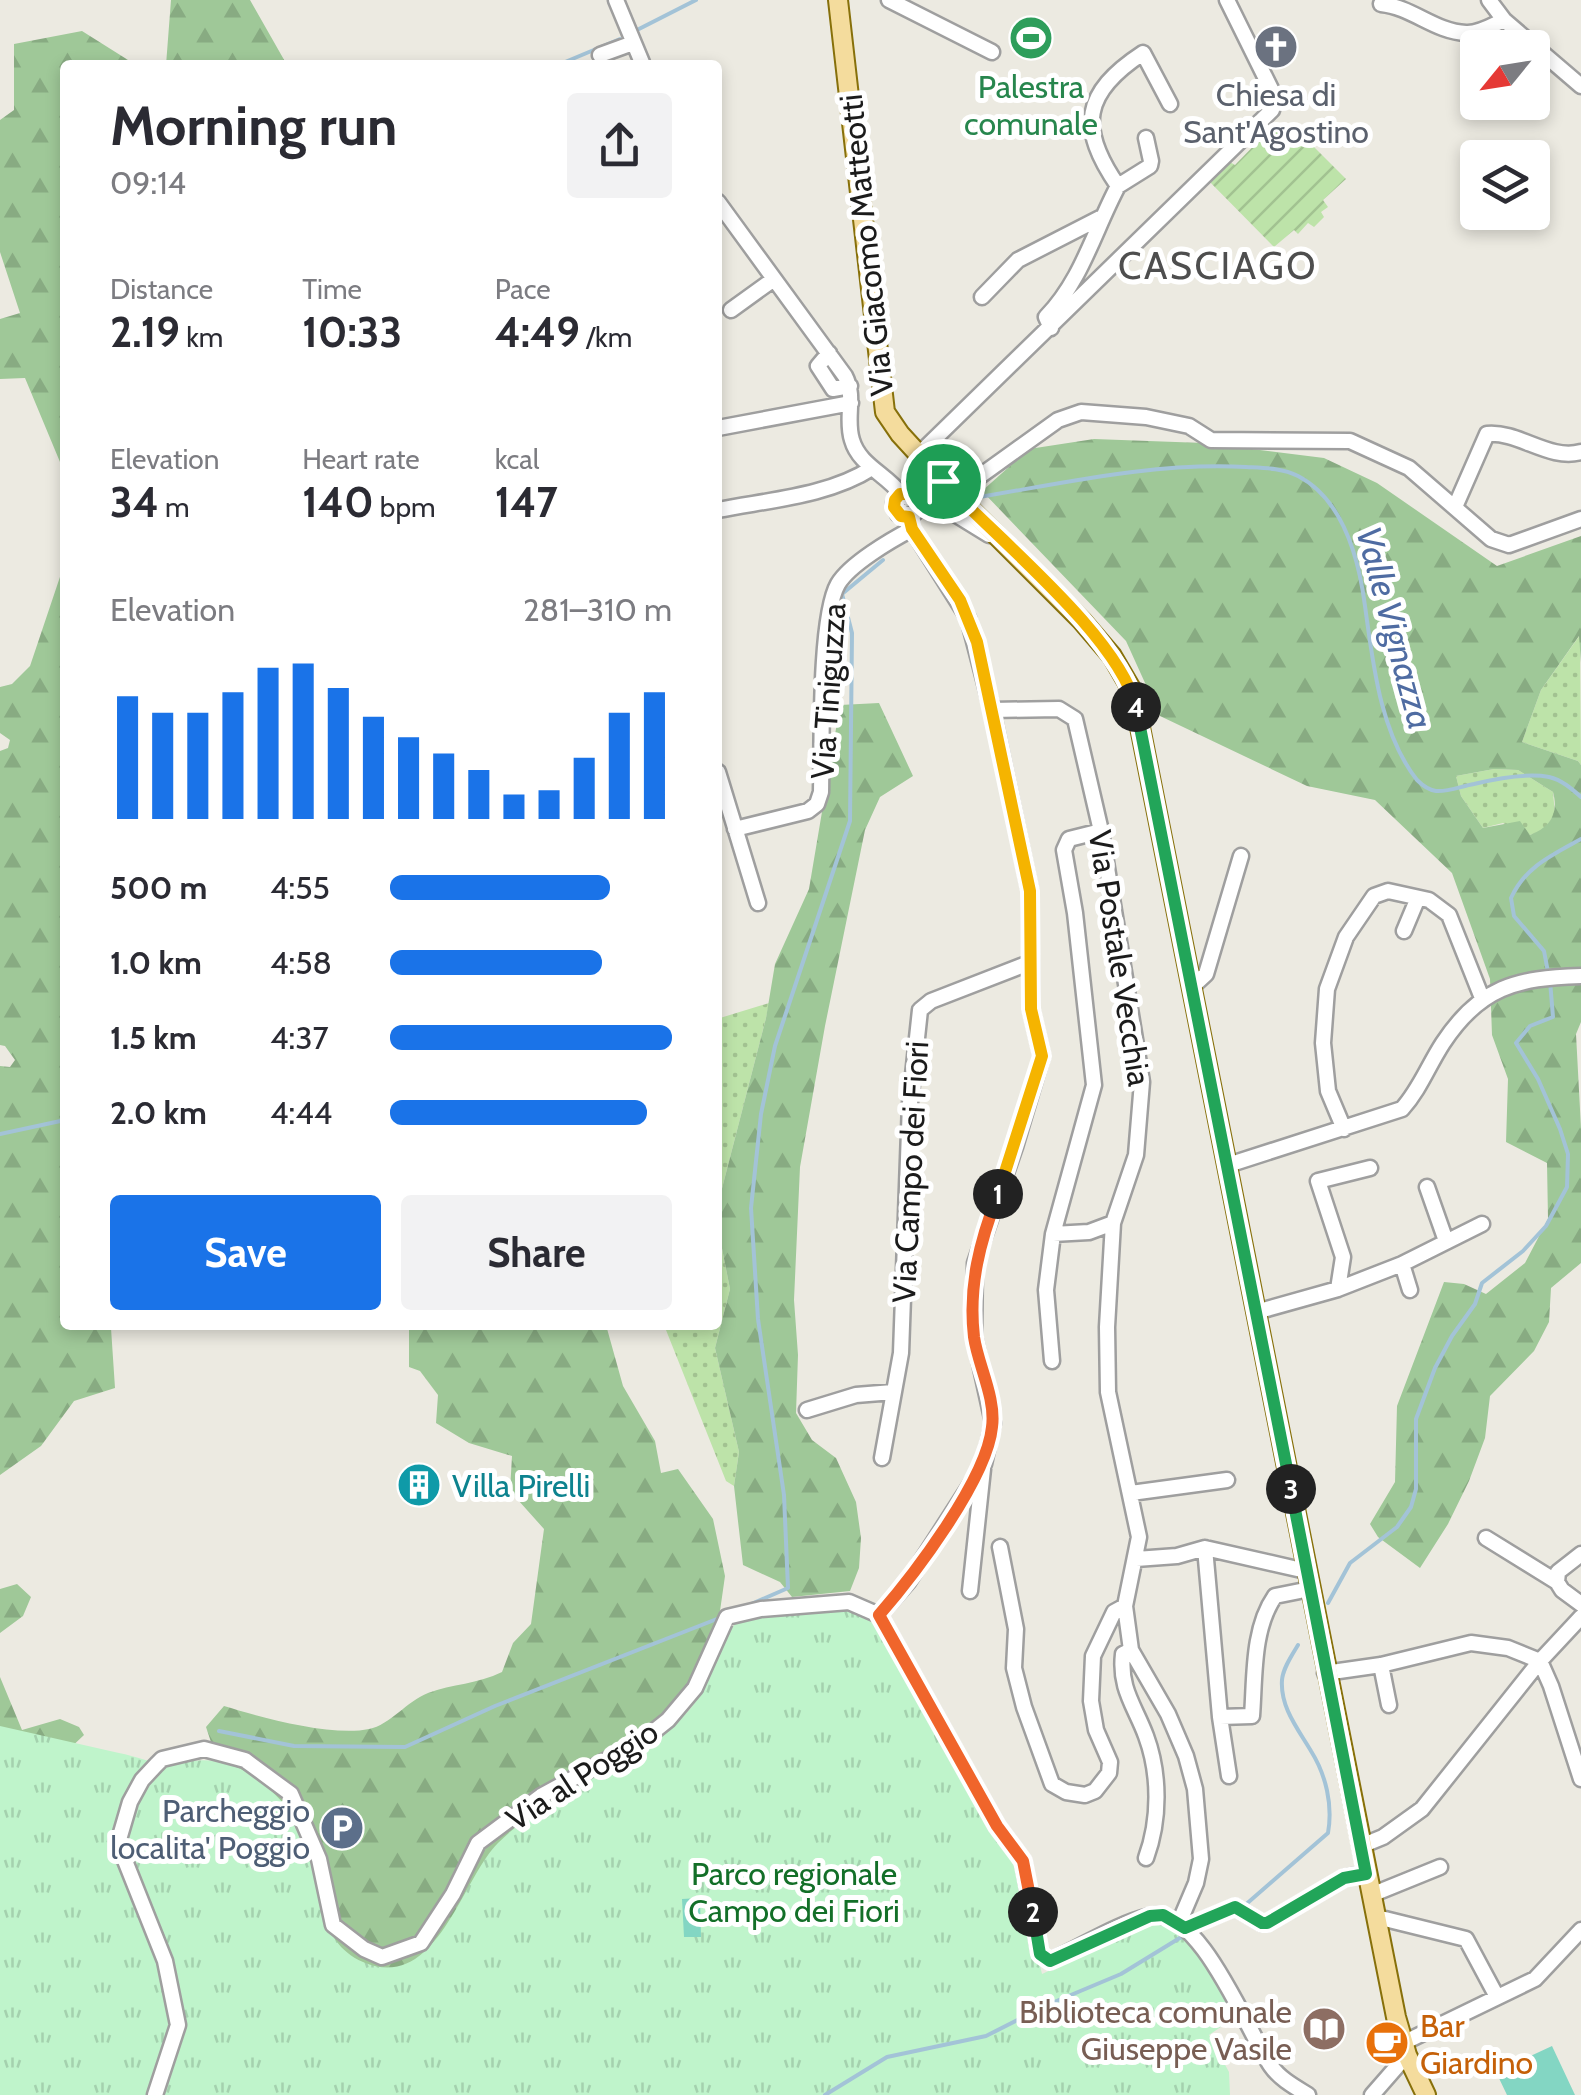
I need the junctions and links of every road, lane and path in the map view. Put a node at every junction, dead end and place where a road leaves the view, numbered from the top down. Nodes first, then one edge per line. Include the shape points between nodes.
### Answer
1 (616, 0) edge
2 (838, 0) edge
3 (888, 0) edge
4 (1227, 0) edge
5 (1488, 0) edge
6 (1381, 4) dead end
7 (1504, 20) junction
8 (633, 43) junction
9 (992, 52) dead end
10 (600, 55) dead end
11 (641, 60) edge
12 (1581, 86) edge
13 (1170, 104) dead end
14 (1146, 138) dead end
15 (1118, 186) junction
16 (722, 208) edge
17 (1100, 218) junction
18 (774, 279) junction
19 (982, 297) dead end
20 (730, 310) dead end
21 (1051, 328) junction
22 (851, 402) junction
23 (722, 427) edge
24 (1581, 452) edge
25 (918, 454) junction
26 (872, 468) junction
27 (949, 488) junction
28 (900, 494) junction
29 (1455, 507) junction
30 (722, 509) edge
31 (917, 512) junction
32 (1581, 519) edge
33 (1012, 552) junction
34 (992, 710) junction
35 (722, 785) edge
36 (735, 829) junction
37 (1100, 831) junction
38 (1240, 856) dead end
39 (1416, 900) junction
40 (758, 904) dead end
41 (1404, 931) dead end
42 (1029, 963) junction
43 (1581, 976) edge
44 (1193, 986) junction
45 (1482, 998) junction
46 (1344, 1129) junction
47 (1228, 1165) junction
48 (1370, 1168) dead end
49 (1427, 1187) dead end
50 (1114, 1224) junction
51 (1482, 1224) dead end
52 (1053, 1234) junction
53 (1446, 1241) junction
54 (1402, 1264) junction
55 (1338, 1290) junction
56 (1410, 1290) dead end
57 (1256, 1312) junction
58 (1052, 1361) dead end
59 (894, 1392) junction
60 (807, 1410) dead end
61 (882, 1458) dead end
62 (984, 1464) junction
63 (1227, 1480) dead end
64 (1131, 1493) junction
65 (1486, 1538) dead end
66 (1000, 1547) dead end
67 (1205, 1548) junction
68 (1581, 1554) edge
69 (1136, 1558) junction
70 (1308, 1580) junction
71 (1557, 1582) junction
72 (970, 1591) dead end
73 (1581, 1604) edge
74 (1125, 1606) junction
75 (879, 1615) junction
76 (1581, 1617) edge
77 (1131, 1650) junction
78 (1540, 1661) junction
79 (1381, 1665) junction
80 (1325, 1673) junction
81 (1389, 1705) dead end
82 (1220, 1717) junction
83 (1230, 1776) dead end
84 (1581, 1779) edge
85 (1361, 1846) junction
86 (1146, 1858) dead end
87 (1440, 1867) dead end
88 (1366, 1874) junction
89 (1371, 1895) junction
90 (1377, 1920) junction
91 (1182, 1925) junction
92 (1581, 1930) edge
93 (1496, 1996) junction
94 (1405, 2049) junction
95 (155, 2095) edge
96 (1308, 2095) edge
97 (1372, 2095) edge
98 (1426, 2095) edge

1 - 8 street
2 - 25 main road, Via Giacomo Matteotti via 883,405
3 - 9 street
4 - 21 street via 1275,97 1272,110
5 - 7 street
6 - 7 street via 1469,34
7 - 12 street
8 - 10 street
8 - 11 street
13 - 15 street via 1142,54 1099,93 1090,108 1090,132
14 - 15 street via 1150,166
15 - 17 street
16 - 18 street
17 - 19 street via 1018,260
17 - 21 street via 1087,260 1046,317
18 - 20 street
18 - 22 street via 828,353 818,366 833,390 850,386
21 - 25 street
22 - 23 street
22 - 26 street via 852,440
24 - 29 street via 1487,434
25 - 27 main road, Via Giacomo Matteotti
26 - 28 street
26 - 30 street via 786,500
27 - 29 street via 1081,412 1189,426 1211,440 1350,442 1409,468
27 - 31 street
27 - 33 main road, Via Giacomo Matteotti
28 - 31 street via 912,494
28 - 31 street via 895,511
29 - 32 street via 1491,539 1510,545
31 - 33 street via 950,511
31 - 34 street via 968,618
31 - 36 street, Via Tiniguzza via 836,588 817,804
33 - 44 main road, Via Giacomo Matteotti via 1112,656 1133,692
34 - 37 street, Via Postale Vecchia via 1059,708 1070,714
34 - 42 street via 1030,891
35 - 36 street
36 - 40 street
37 - 50 street, Via Postale Vecchia via 1142,1082 1136,1155
37 - 52 street via 1064,846 1094,1085
38 - 44 street via 1206,974
39 - 41 street
39 - 45 street via 1429,900 1449,915
39 - 46 street via 1388,891 1374,896 1346,937 1327,989 1328,1091
42 - 59 street, Via Campo dei Fiori via 920,1010
42 - 62 street via 1042,1056 975,1263 974,1336 993,1423
43 - 45 street via 1521,981
44 - 47 main road, Via Giacomo Matteotti
45 - 46 street via 1402,1109
46 - 47 street
47 - 57 main road, Via Giacomo Matteotti
48 - 55 street via 1318,1181 1344,1258
49 - 53 street
50 - 52 street
50 - 64 street, Via Postale Vecchia via 1108,1392
51 - 53 street
52 - 58 street via 1046,1290
53 - 54 street
54 - 55 street
54 - 56 street
55 - 57 street
57 - 70 main road, Via Giacomo Matteotti
59 - 60 street
59 - 61 street, Via Campo dei Fiori
62 - 72 street
62 - 75 street
63 - 64 street
64 - 69 street, Via Postale Vecchia via 1140,1537
65 - 71 street
66 - 74 street, Via Postale Vecchia via 1024,1707 1052,1784 1066,1792 1095,1791 1109,1773 1091,1701 1093,1656 1114,1612
67 - 69 street
67 - 70 street
67 - 82 street
68 - 71 street via 1558,1572
69 - 74 street, Via Postale Vecchia
70 - 80 main road, Via Giacomo Matteotti
70 - 82 street via 1275,1596 1264,1611 1252,1716
71 - 73 street
74 - 77 street, Via Postale Vecchia
75 - 91 street via 1023,1861 1040,1954 1050,1961 1150,1916
75 - 95 street, Via al Poggio via 849,1602 727,1617 695,1688 668,1720 541,1796 478,1843 421,1943 382,1957 333,1926 318,1859 290,1794 245,1760 204,1749 162,1760 130,1802 118,1843 165,1961 178,2025
76 - 78 street
77 - 86 street, Via Postale Vecchia via 1123,1654 1122,1669 1158,1784
77 - 91 street, Via Postale Vecchia via 1168,1714 1195,1789 1201,1859
78 - 79 street via 1471,1643
78 - 84 street
78 - 85 street via 1422,1808
79 - 80 street
79 - 81 street
80 - 85 main road, Via Giacomo Matteotti
82 - 83 street
85 - 88 main road, Via Giacomo Matteotti
87 - 89 street
88 - 89 main road, Via Giacomo Matteotti
88 - 91 street via 1344,1878 1262,1923 1235,1907
89 - 90 main road, Via Giacomo Matteotti
90 - 93 street via 1466,1938
90 - 94 main road, Via Giacomo Matteotti
91 - 96 street via 1207,1953 1274,2070
92 - 93 street via 1535,1979
93 - 94 street
94 - 97 street
94 - 98 main road, Via Giacomo Matteotti

